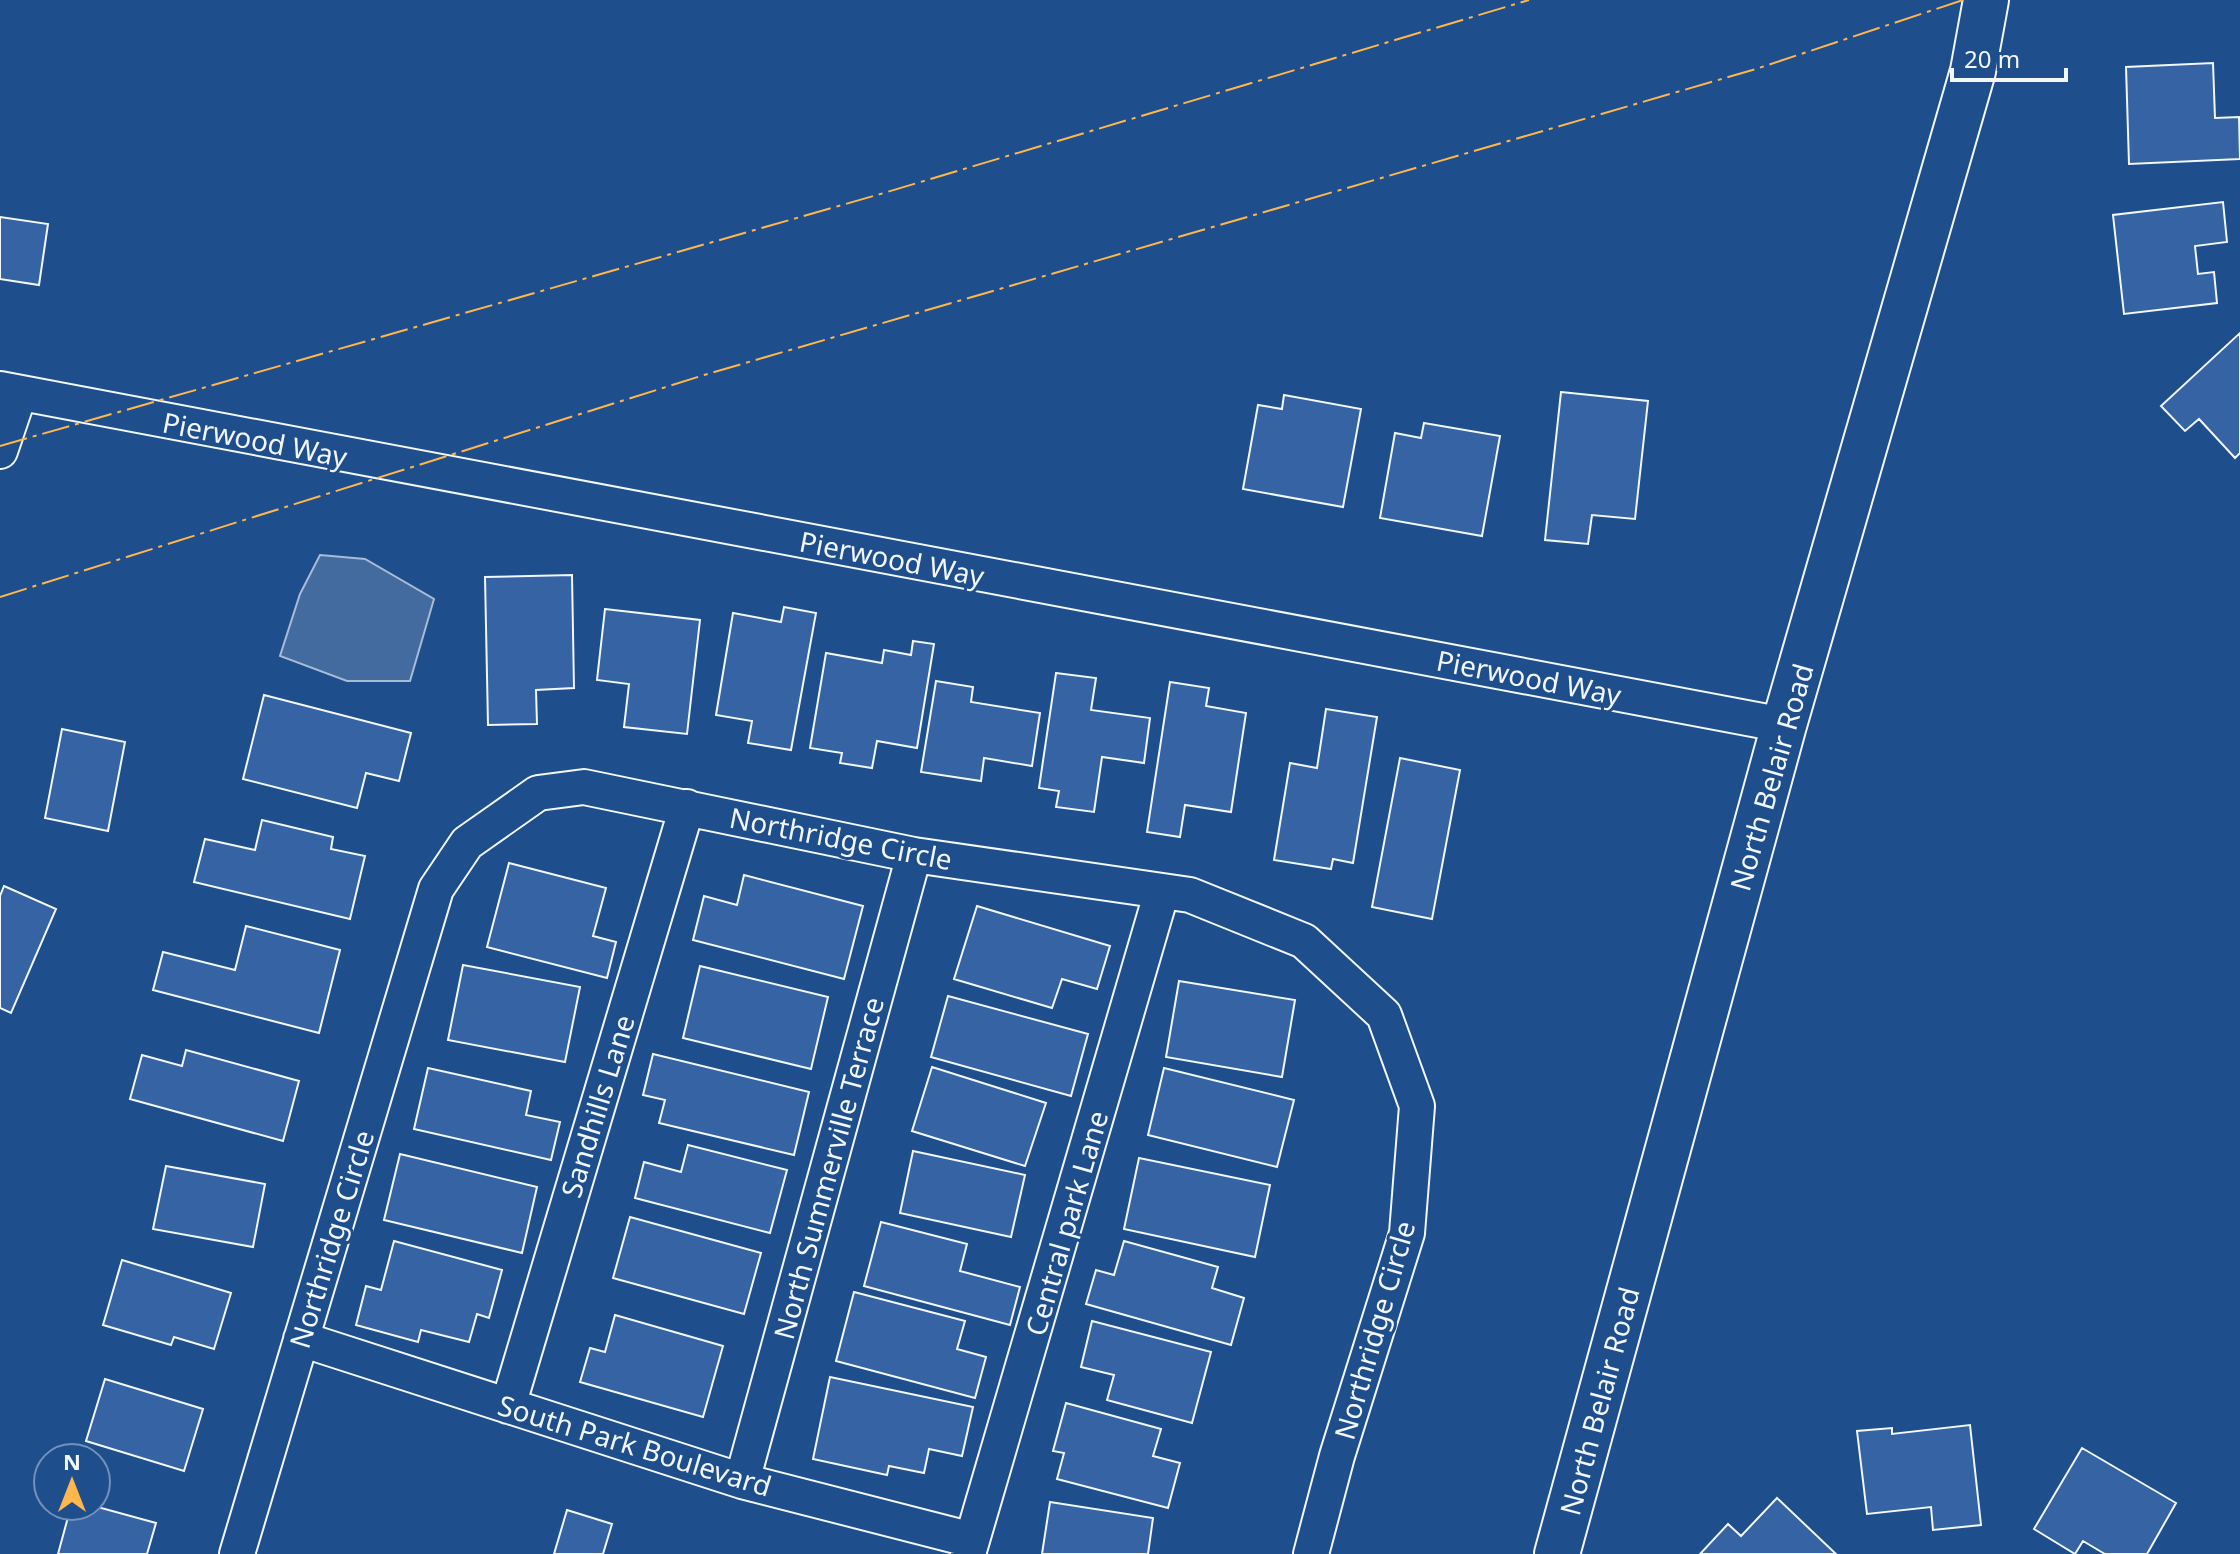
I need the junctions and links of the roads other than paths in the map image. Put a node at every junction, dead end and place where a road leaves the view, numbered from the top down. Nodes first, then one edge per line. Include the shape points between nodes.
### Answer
1 (1986, 0) edge
2 (9, 392) edge
3 (0, 451) edge
4 (1784, 725) junction
5 (687, 807) junction
6 (914, 855) junction
7 (1162, 891) junction
8 (301, 1339) junction
9 (508, 1406) junction
10 (742, 1481) junction
11 (970, 1547) edge
12 (237, 1554) edge
13 (1311, 1554) edge
14 (1557, 1554) edge

1 - 4 street, North Belair Road via 1969,86
2 - 3 street
2 - 4 street, Pierwood Way
4 - 14 street, North Belair Road
5 - 6 street, Northridge Circle
5 - 8 street, Northridge Circle via 584,787 538,793 467,843 436,889
5 - 9 street, Sandhills Lane
6 - 7 street, Northridge Circle
6 - 10 street, North Summerville Terrace
7 - 11 street, Central park Lane
7 - 13 street, Northridge Circle via 1190,895 1304,941 1384,1015 1417,1106 1407,1233
8 - 9 street, South Park Boulevard
8 - 12 street, Northridge Circle
9 - 10 street, South Park Boulevard
10 - 11 street, South Park Boulevard

